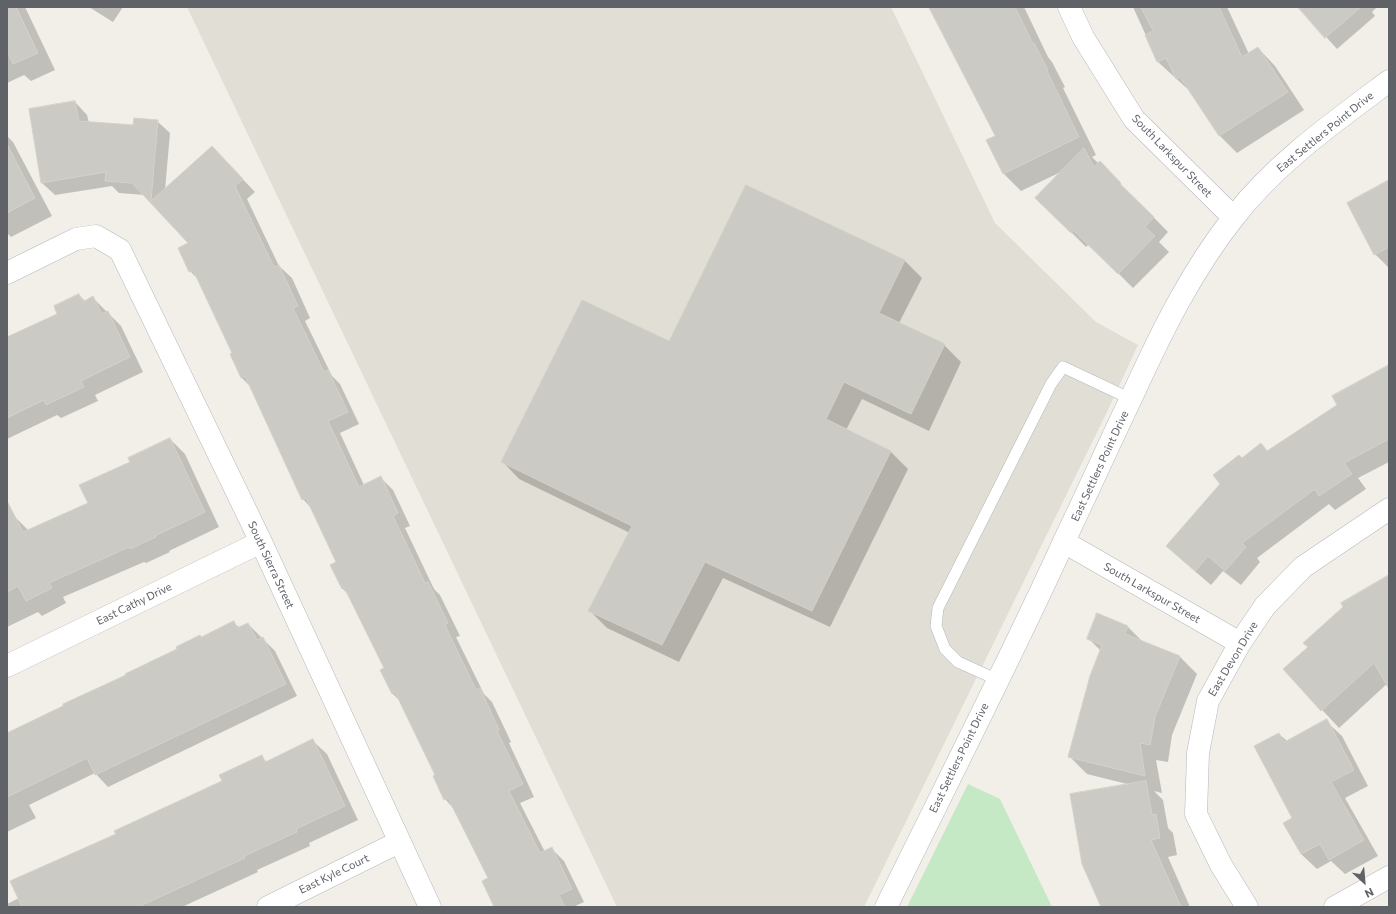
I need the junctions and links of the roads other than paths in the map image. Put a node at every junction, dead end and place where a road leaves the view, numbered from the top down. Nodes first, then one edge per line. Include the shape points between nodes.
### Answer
1 (1069, 7) edge
2 (1389, 81) edge
3 (1233, 218) junction
4 (7, 272) edge
5 (1130, 399) junction
6 (1389, 509) edge
7 (261, 542) junction
8 (1064, 542) junction
9 (1240, 643) junction
10 (7, 666) edge
11 (998, 680) junction
12 (399, 842) junction
13 (1389, 876) edge
14 (268, 907) edge
15 (430, 907) edge
16 (886, 907) edge
17 (1247, 907) edge
18 (1335, 907) edge

1 - 3 street, South Larkspur Street via 1083,37 1134,119
2 - 3 street, East Settlers Point Drive via 1288,160
3 - 5 street, East Settlers Point Drive via 1196,270
4 - 7 street, South Sierra Street via 76,239 96,236 120,250
5 - 8 street, East Settlers Point Drive
5 - 11 lane via 1063,368 1051,384 938,608 936,626 945,649 958,662
6 - 9 street, East Devon Drive via 1303,567 1265,606
7 - 10 street, East Cathy Drive
7 - 12 street, South Sierra Street
8 - 9 street, South Larkspur Street
8 - 11 street, East Settlers Point Drive
9 - 17 street, East Devon Drive via 1208,701 1198,753 1196,814 1221,865
11 - 16 street, East Settlers Point Drive
12 - 14 street, East Kyle Court
12 - 15 street, South Sierra Street
13 - 18 street

